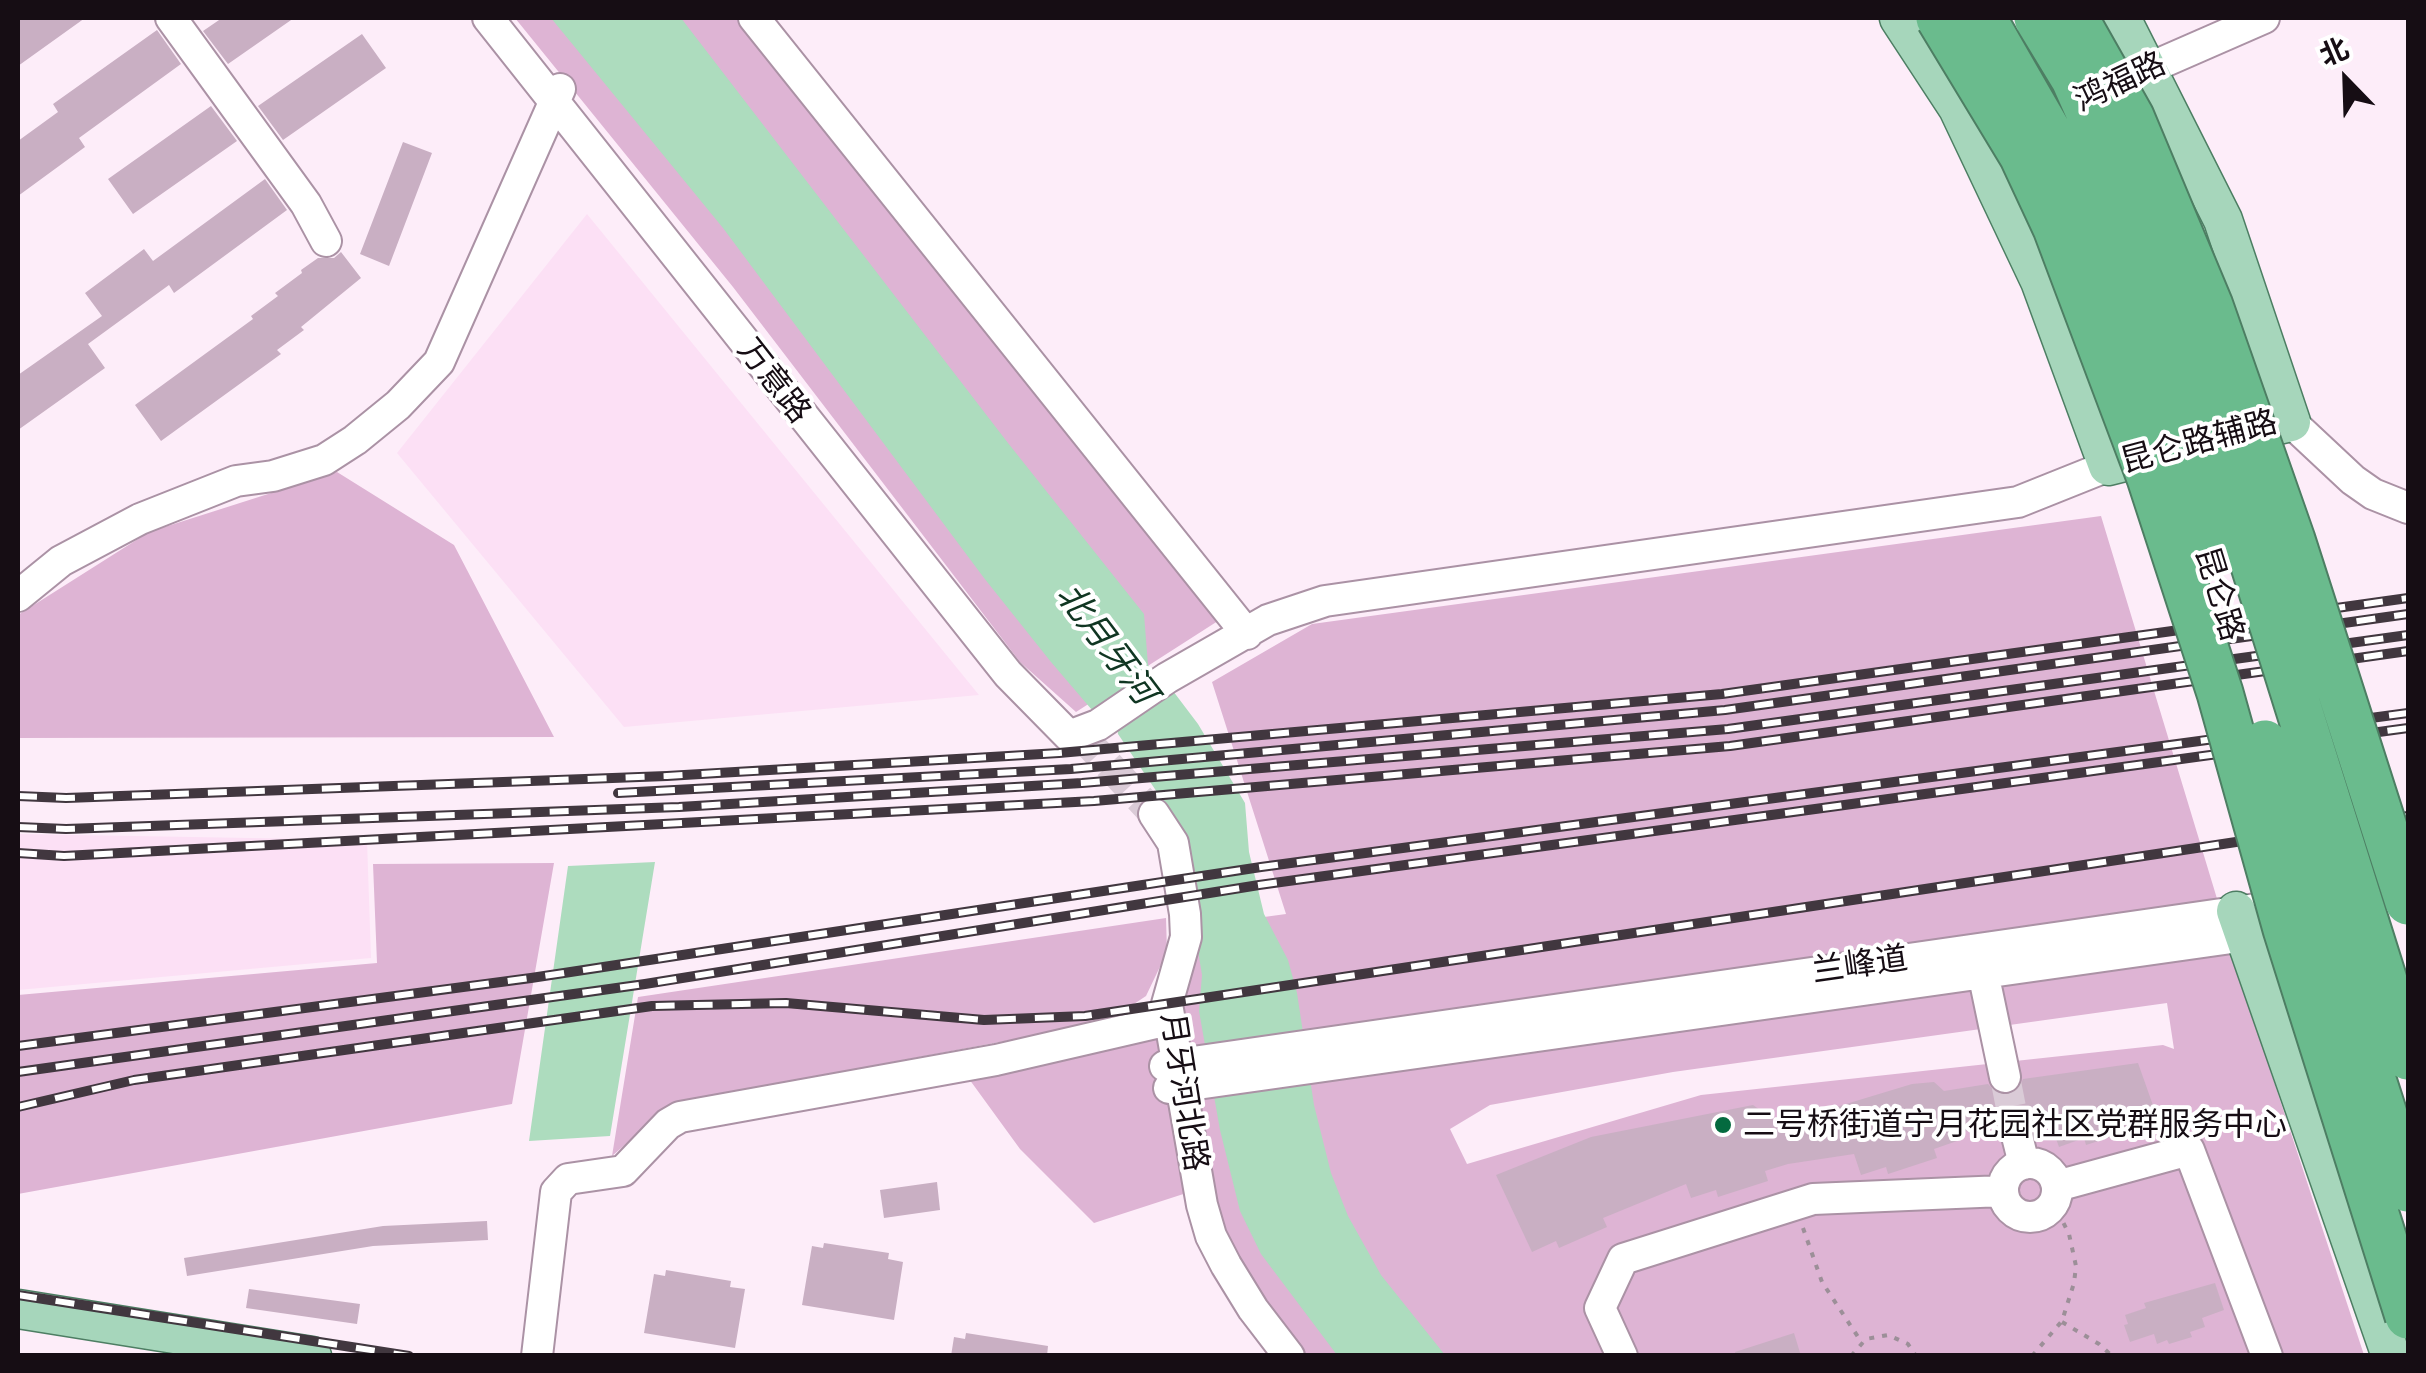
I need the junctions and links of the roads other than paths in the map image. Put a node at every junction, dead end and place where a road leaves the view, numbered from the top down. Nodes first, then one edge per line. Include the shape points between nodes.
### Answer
1 (172, 18) edge
2 (488, 18) edge
3 (507, 18) edge
4 (754, 18) edge
5 (1899, 18) edge
6 (1939, 18) edge
7 (1983, 18) edge
8 (2037, 18) edge
9 (2075, 18) edge
10 (2121, 18) edge
11 (2264, 18) edge
12 (2147, 69) junction
13 (557, 96) junction
14 (1977, 148) junction
15 (326, 241) dead end
16 (2116, 284) junction
17 (2243, 403) junction
18 (2292, 422) junction
19 (2108, 466) junction
20 (2408, 508) edge
21 (2175, 550) junction
22 (18, 596) edge
23 (1247, 634) junction
24 (2220, 693) junction
25 (1169, 864) dead end
26 (2408, 888) edge
27 (2408, 902) edge
28 (2408, 913) edge
29 (1177, 914) dead end
30 (2320, 920) junction
31 (2240, 924) junction
32 (1981, 961) junction
33 (2408, 994) edge
34 (1163, 1021) junction
35 (2408, 1057) edge
36 (1179, 1075) junction
37 (2005, 1077) tunnel mouth
38 (2016, 1128) tunnel mouth
39 (2024, 1164) junction
40 (2408, 1189) edge
41 (2003, 1191) junction
42 (2055, 1195) junction
43 (18, 1308) edge
44 (2408, 1316) edge
45 (312, 1356) edge
46 (536, 1356) edge
47 (1278, 1356) edge
48 (1289, 1356) edge
49 (1622, 1356) edge
50 (2267, 1356) edge
51 (2390, 1356) edge

1 - 15 street
2 - 13 street, 万意路
3 - 13 street, 万意路
4 - 23 street
5 - 14 main road, 昆仑路辅路
6 - 21 highway, bridge via 2022,155 2056,228
7 - 16 highway, 昆仑路, bridge via 2052,138
8 - 35 highway, 昆仑路, bridge via 2082,96 2181,333
9 - 17 highway, bridge via 2162,186
10 - 12 main road, 昆仑路辅路
11 - 12 street, 鸿福路
12 - 14 street, 鸿福路
12 - 18 main road, 昆仑路辅路 via 2223,220
13 - 22 street via 439,362 398,405 324,460 236,481 140,519 60,561
13 - 23 street, 万意路 via 1014,667 1082,731
14 - 19 main road, 昆仑路辅路 via 2040,281
16 - 21 highway, bridge via 2148,399
16 - 30 highway, 昆仑路, bridge
17 - 27 highway, bridge
17 - 33 highway, bridge
18 - 19 main road, 昆仑路辅路
18 - 20 street via 2354,480
19 - 23 street via 2018,502 1324,601
21 - 24 highway, bridge
24 - 30 highway, bridge
24 - 44 highway, bridge
25 - 34 street, 月牙河北路 via 1148,814 1174,843 1186,926
26 - 31 street, 兰峰道
28 - 31 street, 兰峰道
29 - 34 street, 月牙河北路 via 1179,936 1155,1005
30 - 40 highway, 昆仑路, bridge
31 - 32 street, 兰峰道
31 - 51 main road
32 - 36 street, 兰峰道
32 - 37 street
34 - 36 street, 月牙河北路
34 - 46 street via 996,1060 680,1117 623,1170 568,1179 556,1192
36 - 47 street, 月牙河北路 via 1204,1242
36 - 48 street, 月牙河北路 via 1211,1236 1253,1310
38 - 39 street
39 - 41 street via 2009,1174
39 - 42 street via 2042,1166 2054,1178
41 - 42 street via 2024,1216 2041,1214
41 - 49 street via 1813,1199 1624,1259 1600,1308
42 - 50 street via 2190,1150
43 - 45 main road

